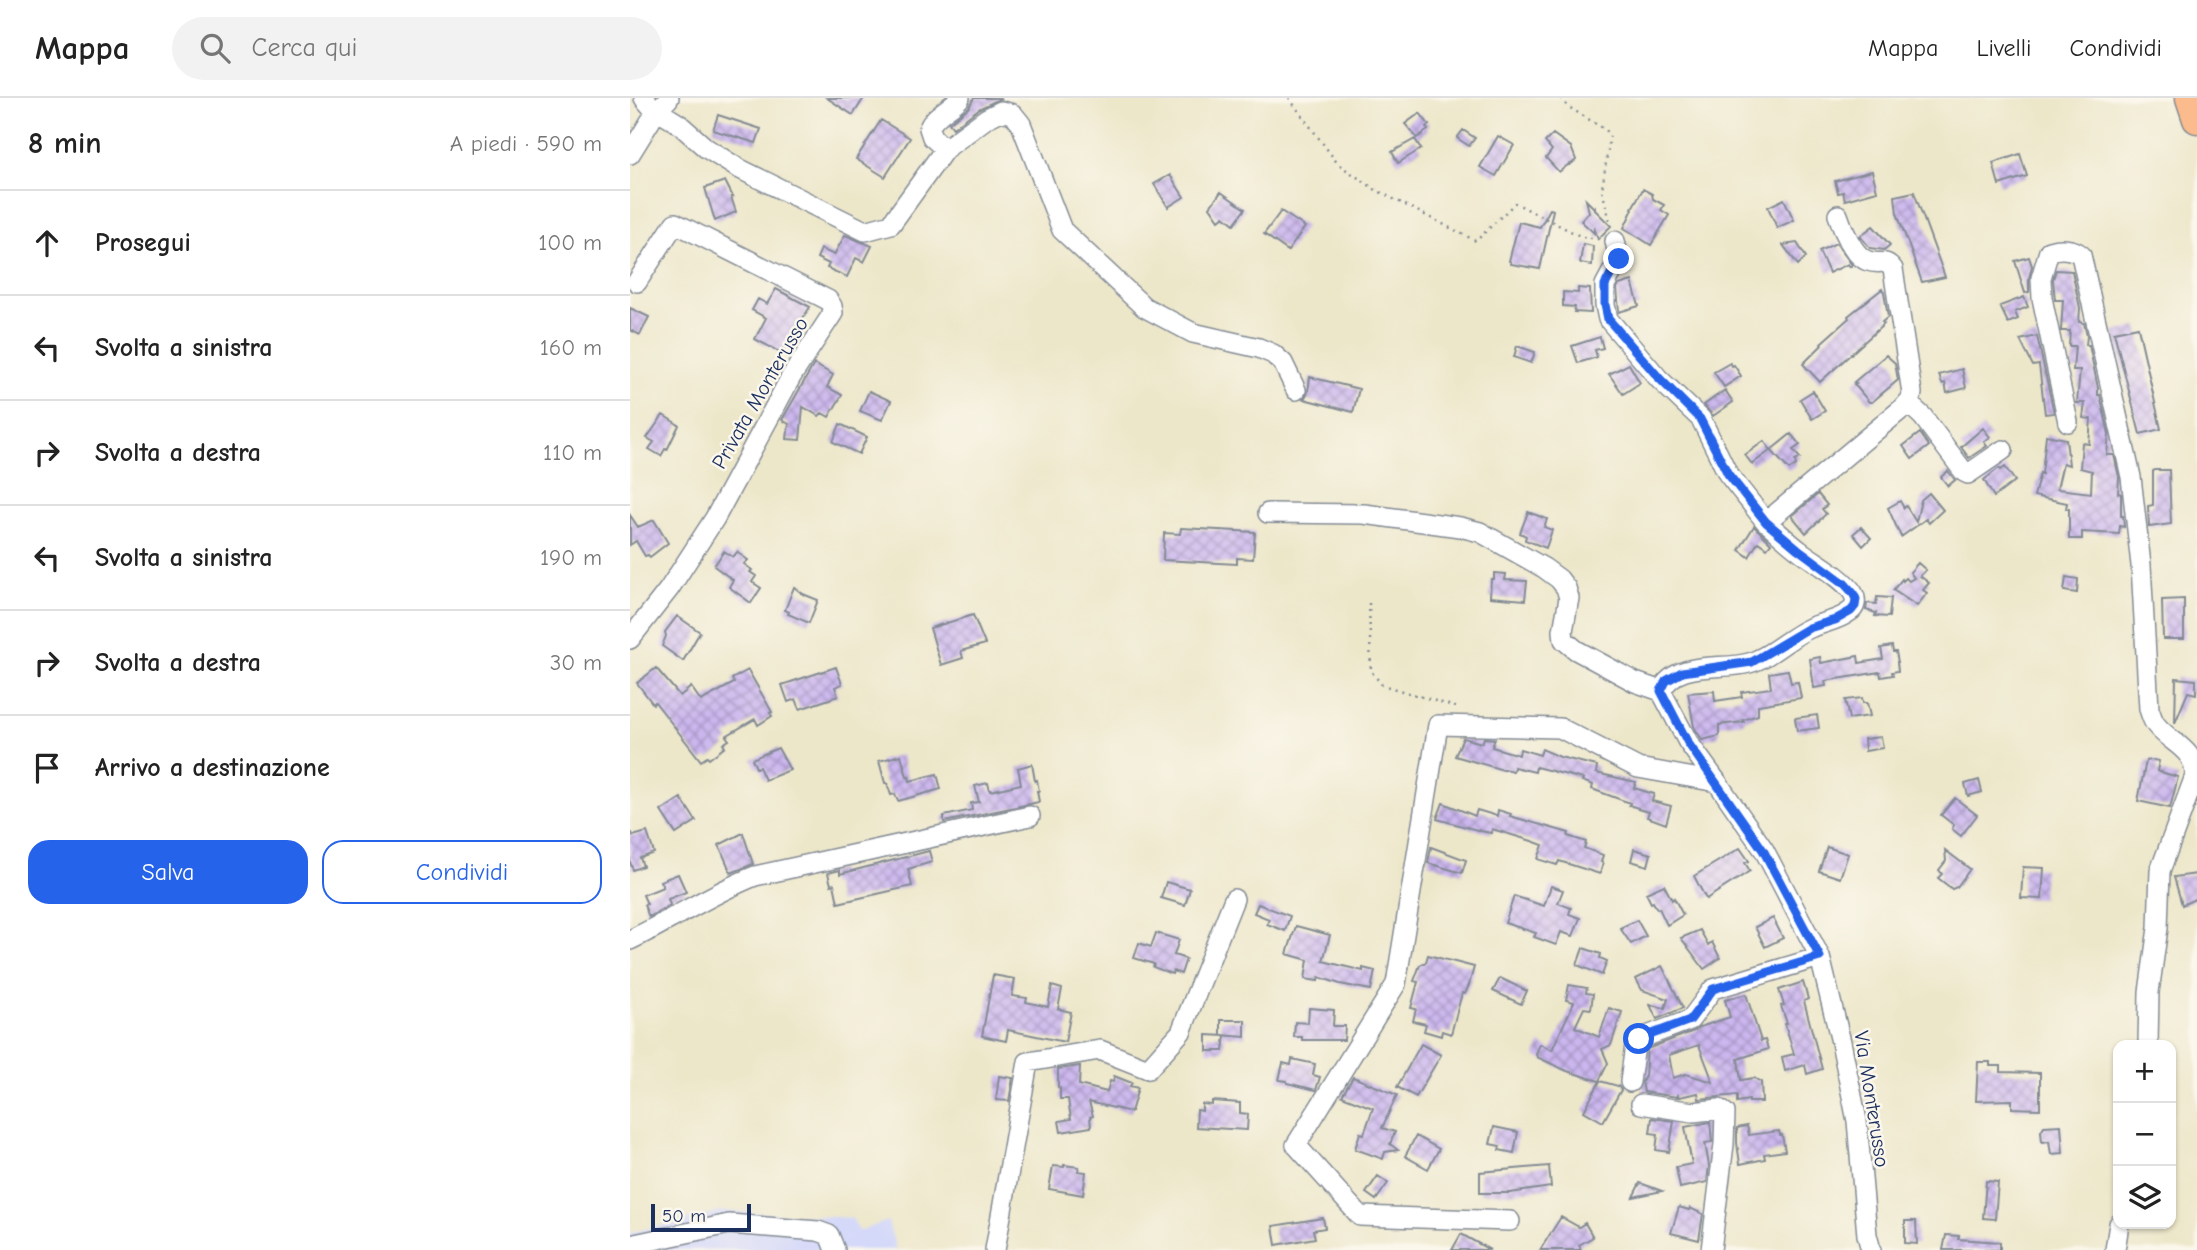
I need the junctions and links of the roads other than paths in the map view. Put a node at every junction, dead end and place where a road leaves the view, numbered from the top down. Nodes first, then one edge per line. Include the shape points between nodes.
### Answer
1 (960, 98) edge
2 (2190, 98) edge
3 (656, 103) edge
4 (2197, 119) edge
5 (945, 149) junction
6 (630, 154) edge
7 (1838, 215) dead end
8 (1615, 240) road end
9 (637, 282) dead end
10 (1296, 390) dead end
11 (1908, 403) junction
12 (2068, 422) dead end
13 (2003, 450) dead end
14 (1268, 513) dead end
15 (1766, 522) junction
16 (630, 639) edge
17 (1661, 691) junction
18 (1717, 782) junction
19 (1030, 816) dead end
20 (1234, 899) dead end
21 (630, 940) edge
22 (1820, 957) junction
23 (2148, 1040) edge
24 (1630, 1082) dead end
25 (1641, 1104) dead end
26 (1510, 1221) dead end
27 (2118, 1229) edge
28 (630, 1245) edge
29 (835, 1250) edge
30 (995, 1250) edge
31 (1711, 1250) edge
32 (1871, 1250) edge
33 (2115, 1250) edge

1 - 5 street via 933,119 929,128
2 - 4 highway
3 - 5 street via 666,116 736,167 865,231 891,224
3 - 6 street
5 - 10 street via 987,118 1001,111 1013,114 1062,230 1144,307 1193,333 1273,354 1283,363
7 - 11 street via 1844,234 1864,260 1889,263 1893,269 1912,393
8 - 15 street via 1619,259 1605,285 1608,319 1700,419 1728,474
9 - 16 street, Privata Monterusso via 675,223 828,300 833,313 791,377 715,518
11 - 13 street via 1968,474
11 - 15 street
12 - 23 street via 2042,298 2041,278 2052,250 2073,250 2081,255 2131,477 2141,565 2148,709 2155,723 2195,762 2195,776 2160,871
14 - 17 street via 1364,514 1480,532 1545,568 1566,588 1564,640 1635,682
15 - 17 street via 1844,583 1853,593 1855,606 1752,662 1682,672 1666,681
17 - 18 street, Via Monterusso via 1688,743
18 - 22 street, Via Monterusso via 1763,850
18 - 26 street via 1638,768 1560,729 1438,725 1396,985 1296,1145 1360,1216
19 - 21 street via 755,876
20 - 30 street via 1181,1032 1148,1069 1100,1050 1028,1062
22 - 24 street via 1713,989 1690,1020 1639,1039
22 - 32 street, Via Monterusso via 1857,1121
25 - 31 street via 1725,1113
27 - 33 street
28 - 29 street via 729,1224 818,1231 829,1235

